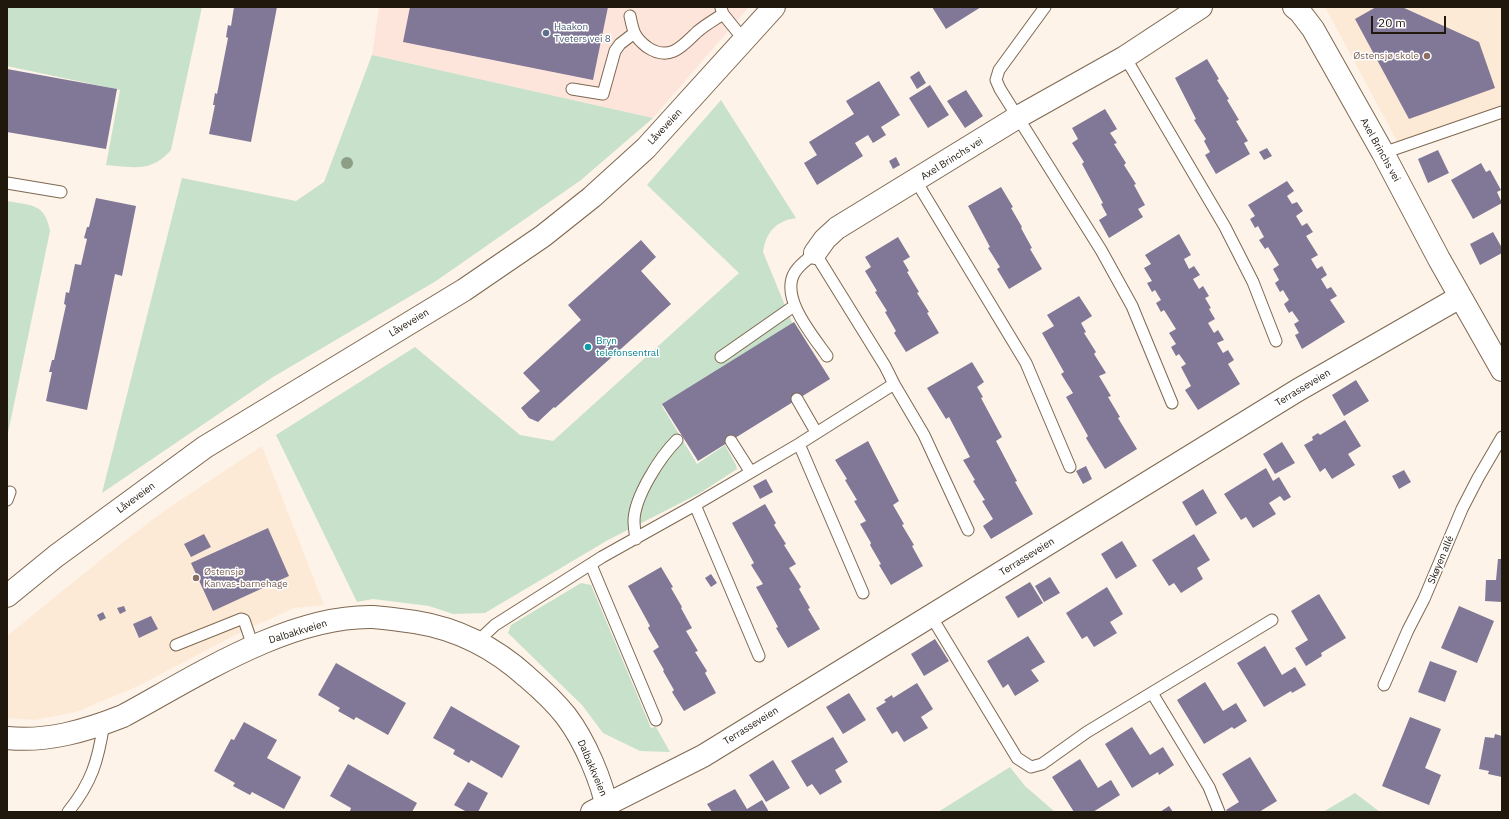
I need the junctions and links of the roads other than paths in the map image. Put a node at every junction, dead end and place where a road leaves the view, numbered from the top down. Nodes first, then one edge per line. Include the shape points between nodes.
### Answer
1 (774, 7) edge
2 (1044, 7) edge
3 (1201, 7) edge
4 (1294, 7) edge
5 (722, 10) edge
6 (630, 16) dead end
7 (633, 34) junction
8 (744, 40) junction
9 (1125, 57) junction
10 (572, 89) dead end
11 (1502, 112) edge
12 (1018, 117) junction
13 (1383, 153) junction
14 (916, 181) junction
15 (7, 183) edge
16 (62, 192) dead end
17 (815, 253) junction
18 (1460, 297) junction
19 (794, 306) junction
20 (1276, 341) dead end
21 (827, 356) dead end
22 (721, 357) dead end
23 (1502, 370) edge
24 (894, 384) junction
25 (798, 400) dead end
26 (1172, 403) dead end
27 (816, 432) junction
28 (1502, 438) edge
29 (677, 440) dead end
30 (731, 441) dead end
31 (799, 444) junction
32 (1070, 467) dead end
33 (750, 472) junction
34 (695, 505) junction
35 (968, 530) dead end
36 (636, 539) junction
37 (591, 565) junction
38 (863, 593) dead end
39 (7, 596) edge
40 (932, 616) junction
41 (1272, 620) dead end
42 (478, 641) junction
43 (176, 645) dead end
44 (253, 646) junction
45 (759, 656) dead end
46 (1384, 684) dead end
47 (1152, 693) junction
48 (656, 720) dead end
49 (104, 723) junction
50 (7, 738) edge
51 (602, 809) edge
52 (68, 812) edge
53 (1219, 812) edge

1 - 8 street, Låveveien
2 - 12 lane via 999,70 996,80
3 - 9 street, Axel Brinchs vei
4 - 13 street, Axel Brinchs vei via 1313,29
5 - 7 lane via 683,47 674,52 660,53 642,44
5 - 8 lane
6 - 7 lane
7 - 10 lane via 615,51 603,94
8 - 39 street, Låveveien via 646,148 592,197 543,236 464,290 205,447 56,556
9 - 12 street, Axel Brinchs vei
9 - 20 lane via 1225,227 1253,282
11 - 13 lane
12 - 14 street, Axel Brinchs vei
12 - 26 lane via 1101,250 1132,306
13 - 18 street, Axel Brinchs vei
14 - 17 street, Axel Brinchs vei via 837,228
14 - 32 lane via 1026,363
15 - 16 lane
17 - 19 lane, Axel Brinchs vei via 794,272 789,286
17 - 24 lane
18 - 23 street, Axel Brinchs vei
18 - 40 street, Terrasseveien via 1298,390
19 - 21 lane, Axel Brinchs vei
19 - 22 lane
24 - 27 lane
24 - 35 lane via 924,435
25 - 27 lane
27 - 31 lane
28 - 46 lane, Skøyen allé via 1462,509
29 - 36 lane via 668,449 643,489 634,519
30 - 33 lane
31 - 33 lane
31 - 38 lane
33 - 34 lane
34 - 36 lane
34 - 45 lane
36 - 37 lane
37 - 42 lane via 495,625
37 - 48 lane
40 - 47 lane via 1017,758 1031,767 1042,764 1087,732
40 - 51 street, Terrasseveien via 703,756
41 - 47 lane
42 - 44 street, Dalbakkveien via 426,624 372,617 311,626
42 - 51 street, Dalbakkveien via 516,667 565,715 576,731 591,763
43 - 44 lane via 241,619 244,620
44 - 49 street, Dalbakkveien via 123,716
47 - 53 lane via 1209,787
49 - 50 street, Dalbakkveien via 56,737 26,740
49 - 52 lane via 99,757 78,799

